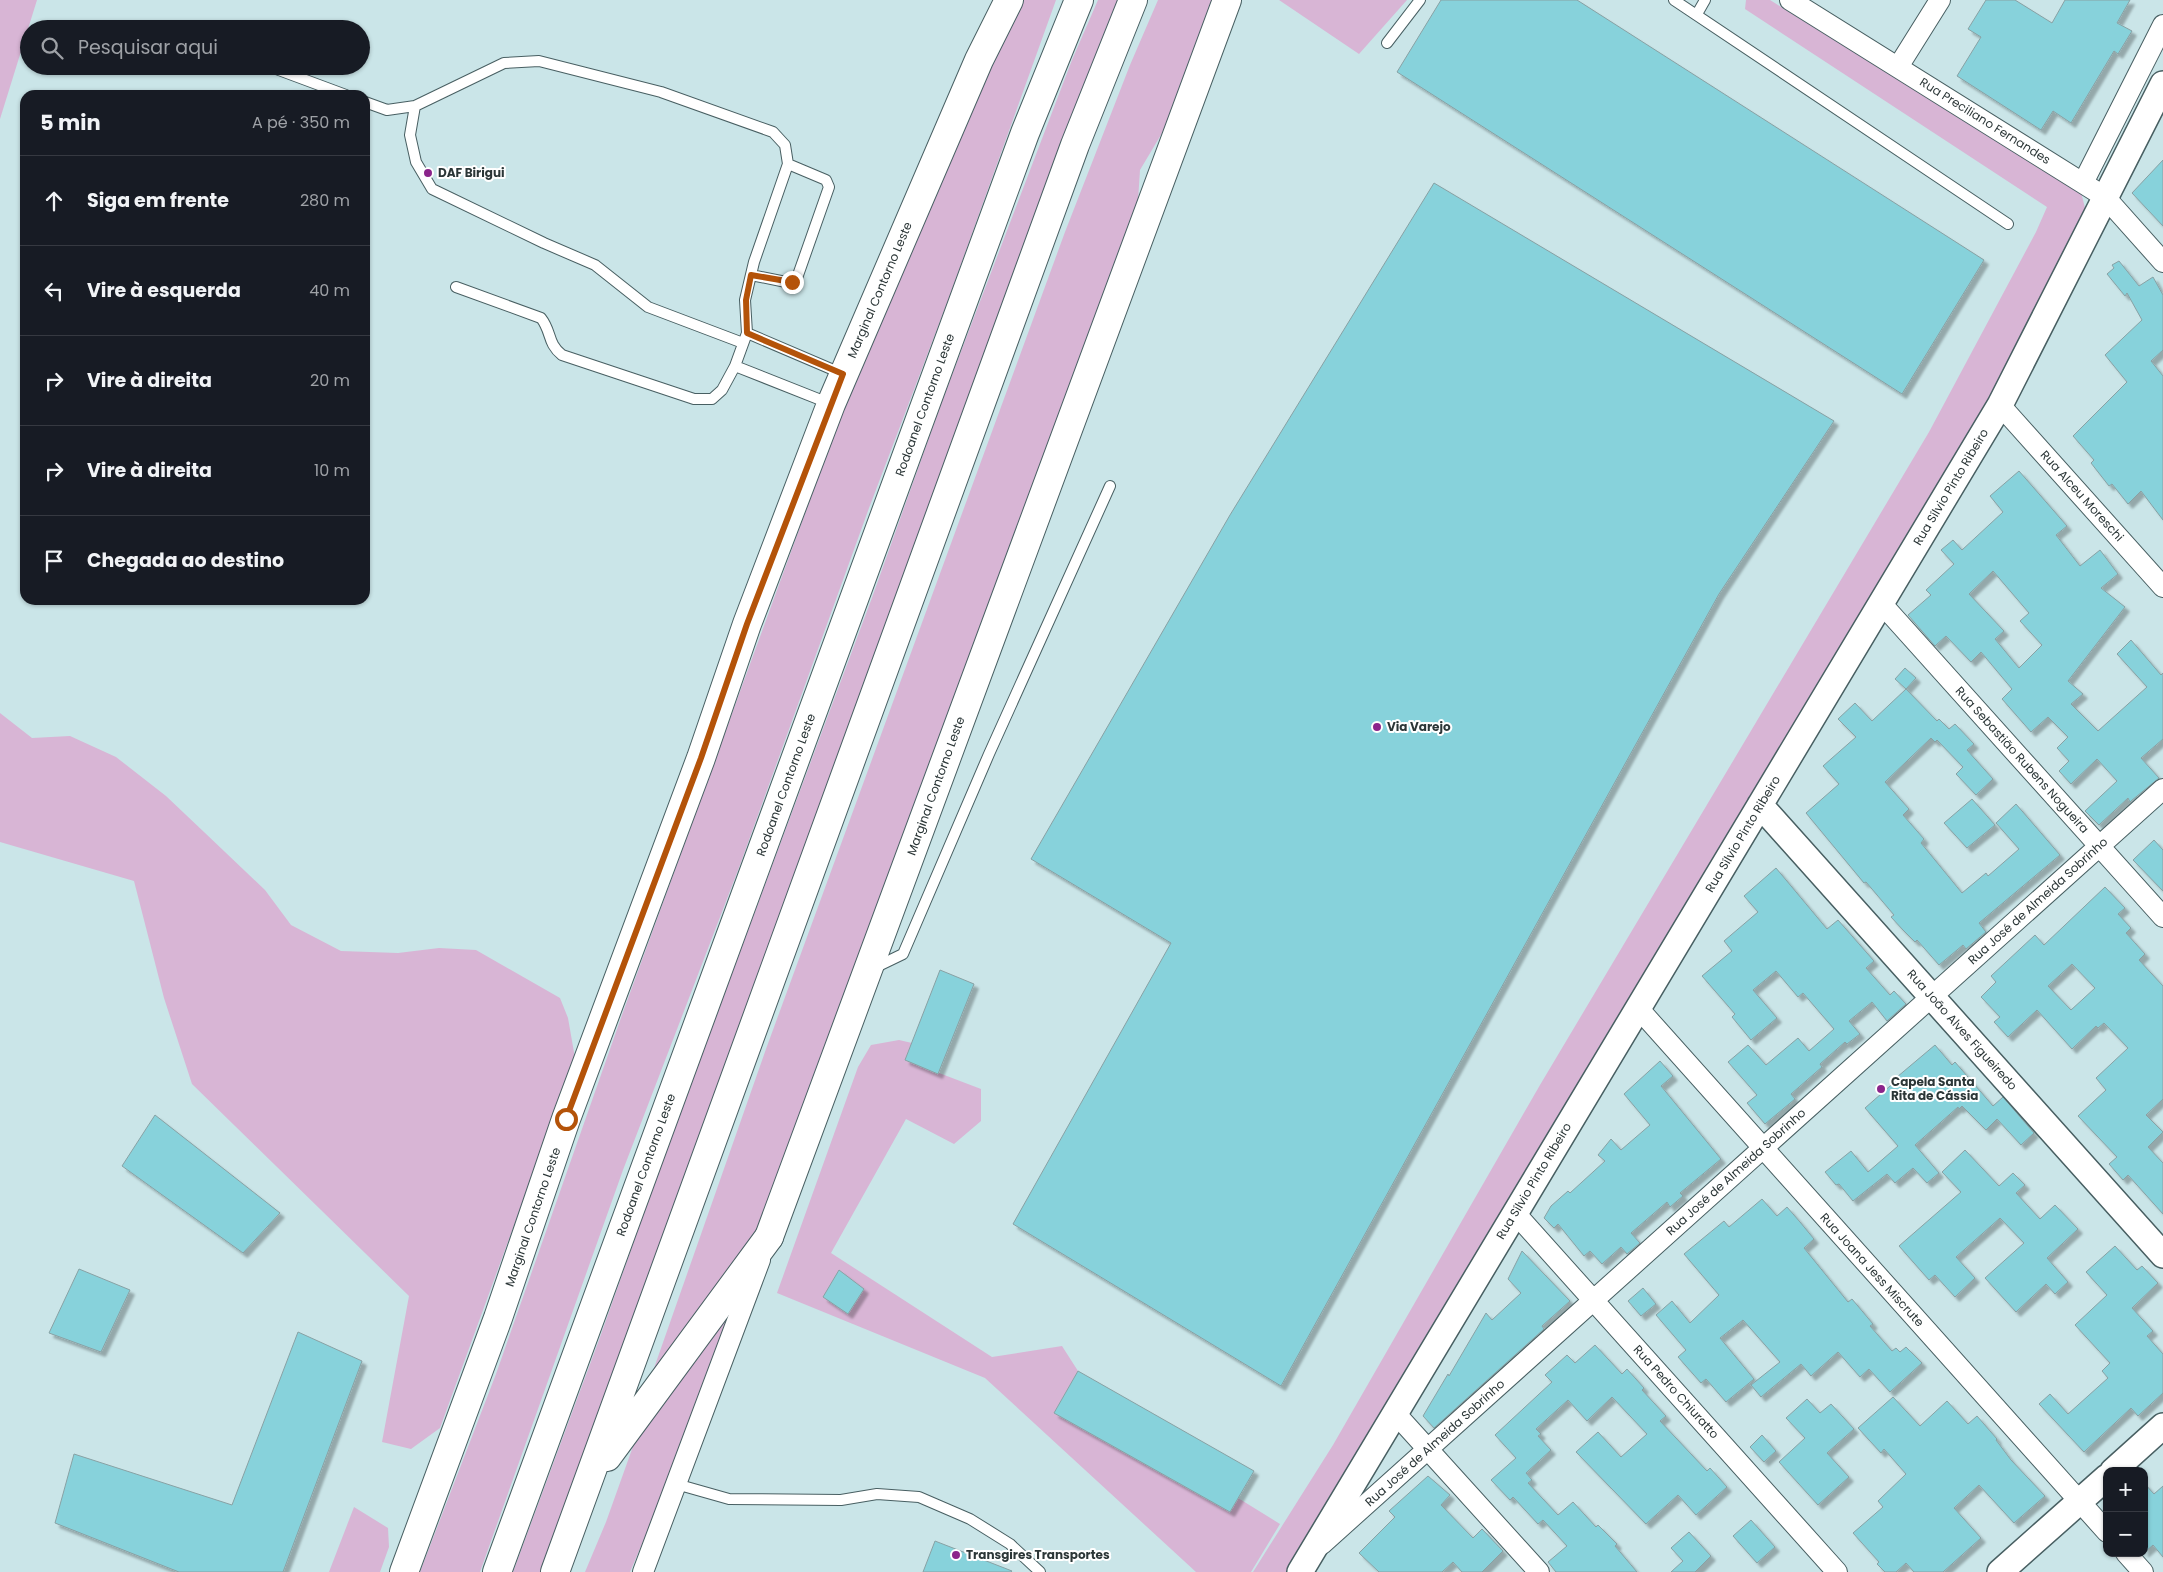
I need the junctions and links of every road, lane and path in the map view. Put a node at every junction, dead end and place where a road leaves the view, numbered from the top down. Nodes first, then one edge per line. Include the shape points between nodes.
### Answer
1 (1009, 0) edge
2 (1079, 0) edge
3 (1133, 0) edge
4 (1227, 0) edge
5 (1420, 0) edge
6 (1674, 0) edge
7 (1705, 0) edge
8 (1790, 0) edge
9 (1940, 0) edge
10 (1697, 14) junction
11 (2163, 25) edge
12 (1387, 42) dead end
13 (1898, 67) junction
14 (292, 75) edge
15 (2163, 84) edge
16 (333, 90) edge
17 (370, 104) edge
18 (415, 106) junction
19 (788, 164) junction
20 (2083, 183) junction
21 (2106, 197) junction
22 (2008, 224) dead end
23 (2163, 262) edge
24 (751, 275) junction
25 (456, 286) dead end
26 (745, 338) junction
27 (734, 366) junction
28 (843, 374) junction
29 (831, 404) junction
30 (2000, 405) junction
31 (1110, 486) dead end
32 (2163, 587) edge
33 (1881, 603) junction
34 (2163, 789) edge
35 (1760, 805) junction
36 (2099, 846) junction
37 (2163, 917) edge
38 (867, 972) junction
39 (1932, 996) junction
40 (1638, 1008) junction
41 (1763, 1148) junction
42 (1515, 1213) junction
43 (769, 1237) junction
44 (2163, 1255) edge
45 (1594, 1300) junction
46 (1395, 1413) junction
47 (2163, 1426) edge
48 (1428, 1449) junction
49 (2118, 1467) edge
50 (2103, 1481) edge
51 (588, 1483) junction
52 (676, 1484) junction
53 (2080, 1501) junction
54 (2103, 1527) edge
55 (2130, 1557) edge
56 (1305, 1564) edge
57 (404, 1572) edge
58 (497, 1572) edge
59 (556, 1572) edge
60 (643, 1572) edge
61 (1040, 1572) edge
62 (1539, 1572) edge
63 (1837, 1572) edge
64 (2000, 1572) edge
65 (2143, 1572) edge

1 - 28 main road, Marginal Contorno Leste via 979,60
2 - 58 main road, Rodoanel Contorno Leste via 1025,133
3 - 51 main road via 1072,154
4 - 38 main road, Marginal Contorno Leste
5 - 12 lane
6 - 10 lane
7 - 10 lane
8 - 13 street, Rua Preciliano Fernandes
9 - 13 street
10 - 22 lane
11 - 20 street
13 - 20 street, Rua Preciliano Fernandes
14 - 16 lane
15 - 21 street, Rua Sílvio Pinto Ribeiro
17 - 18 lane via 386,110
18 - 19 lane via 504,63 538,62 661,92 773,132 785,145
18 - 26 lane via 410,135 416,162 432,189 544,244 595,264 648,307
19 - 24 lane
19 - 24 lane via 826,180 829,187 797,278 786,282
20 - 21 street, Rua Preciliano Fernandes
21 - 23 street, Rua Preciliano Fernandes
21 - 30 street, Rua Sílvio Pinto Ribeiro
24 - 26 lane via 746,300
25 - 27 lane via 541,318 553,348 562,355 694,399 712,399 722,390
26 - 27 lane
26 - 28 lane
27 - 29 lane
28 - 29 main road, Marginal Contorno Leste
29 - 57 main road, Marginal Contorno Leste via 566,1119 498,1318
30 - 32 street, Rua Alceu Moreschi
30 - 33 street, Rua Sílvio Pinto Ribeiro
31 - 38 lane via 989,754 904,954
33 - 35 street, Rua Sílvio Pinto Ribeiro
33 - 36 street, Rua Sebastião Rubens Nogueira
34 - 36 street, Rua José de Almeida Sobrinho
35 - 39 street, Rua João Alves Figueiredo
35 - 40 street, Rua Sílvio Pinto Ribeiro
36 - 37 street, Rua Sebastião Rubens Nogueira
36 - 39 street, Rua José de Almeida Sobrinho
38 - 43 main road, Marginal Contorno Leste
39 - 41 street, Rua José de Almeida Sobrinho
39 - 44 street, Rua João Alves Figueiredo
40 - 41 street, Rua Joana Jess Miscrute
40 - 42 street, Rua Sílvio Pinto Ribeiro
41 - 45 street, Rua José de Almeida Sobrinho
41 - 53 street, Rua Joana Jess Miscrute
42 - 45 street, Rua Pedro Chiuratto
42 - 46 street, Rua Sílvio Pinto Ribeiro
43 - 51 main road
43 - 52 street, Marginal Contorno Leste
45 - 48 street, Rua José de Almeida Sobrinho
45 - 63 street, Rua Pedro Chiuratto
46 - 48 street
46 - 56 street, Rua Sílvio Pinto Ribeiro
47 - 49 street
48 - 56 street, Rua José de Almeida Sobrinho
48 - 62 street
50 - 53 street
51 - 59 main road
52 - 60 street, Marginal Contorno Leste
52 - 61 lane via 729,1499 841,1500 877,1494 919,1498 970,1519 1010,1544
53 - 54 street, Rua Joana Jess Miscrute
53 - 64 street
55 - 65 street

